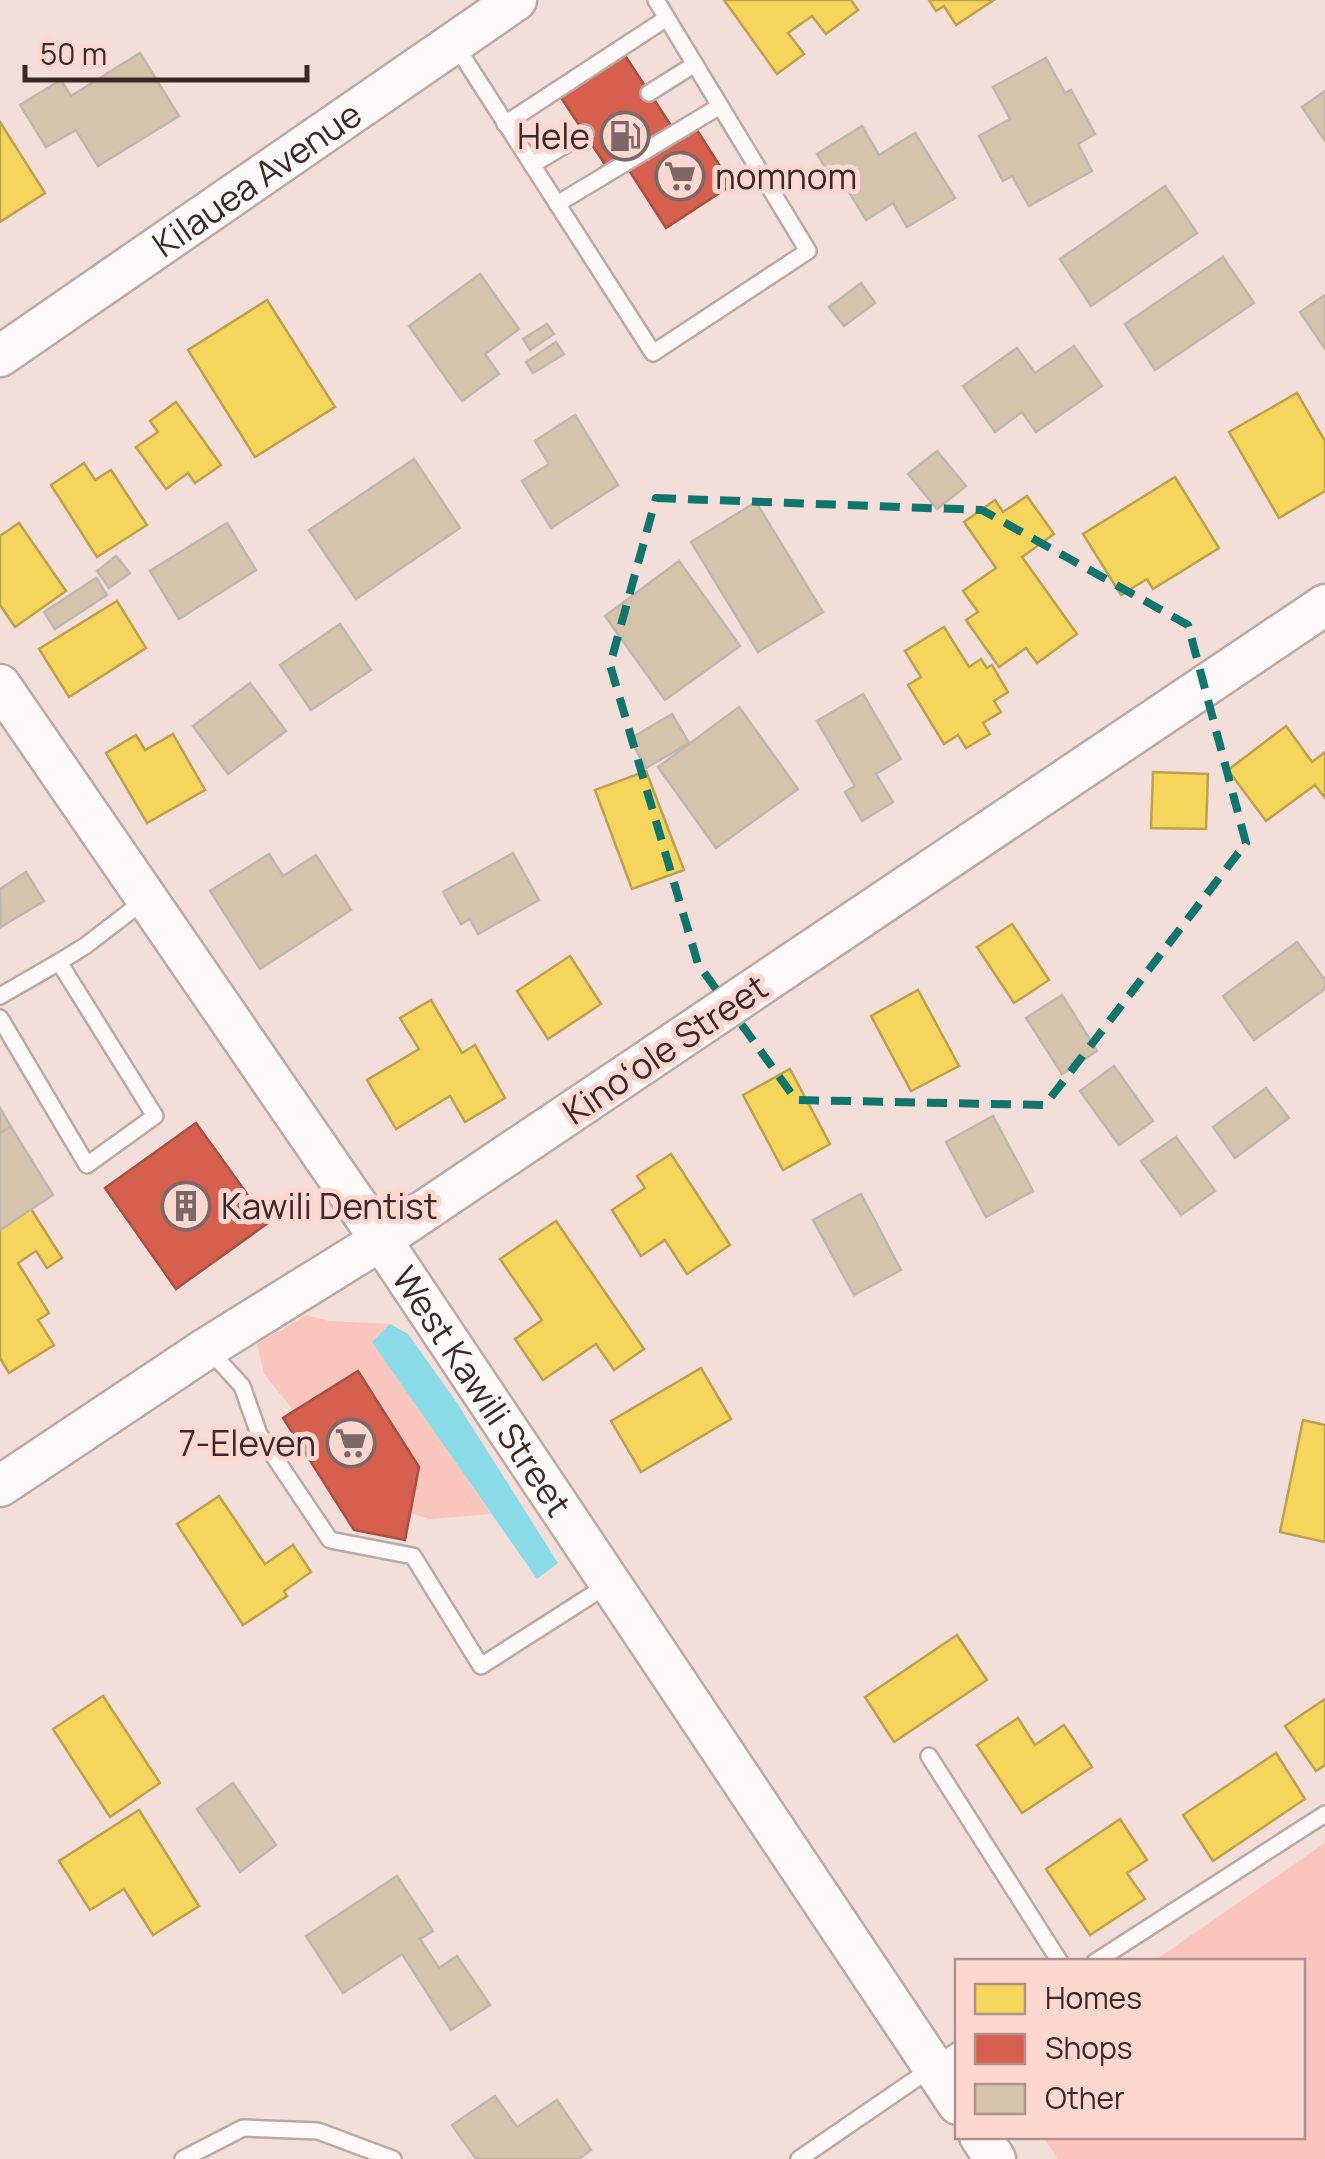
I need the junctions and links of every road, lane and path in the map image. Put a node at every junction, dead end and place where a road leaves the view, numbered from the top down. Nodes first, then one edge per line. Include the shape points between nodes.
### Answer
1 (516, 0) edge
2 (656, 0) edge
3 (667, 18) junction
4 (454, 43) junction
5 (694, 64) junction
6 (649, 93) dead end
7 (720, 106) junction
8 (505, 124) junction
9 (585, 134) dead end
10 (532, 165) junction
11 (557, 204) junction
12 (0, 356) edge
13 (1325, 604) edge
14 (0, 685) edge
15 (146, 898) junction
16 (59, 962) junction
17 (0, 996) edge
18 (0, 1018) edge
19 (381, 1240) junction
20 (207, 1348) junction
21 (0, 1486) edge
22 (610, 1584) junction
23 (929, 1756) dead end
24 (1325, 1814) edge
25 (1058, 1959) edge
26 (1100, 1959) edge
27 (945, 2059) edge
28 (955, 2094) edge
29 (183, 2159) edge
30 (393, 2159) edge
31 (800, 2159) edge

1 - 4 street, Kilauea Avenue
2 - 3 lane
3 - 5 lane
3 - 8 lane
4 - 8 lane
4 - 12 street, Kilauea Avenue
5 - 6 lane
5 - 7 lane
7 - 11 lane
7 - 11 lane via 808,251 653,353
8 - 10 lane
9 - 10 lane
10 - 11 lane
13 - 19 street, Kinoʻole Street
14 - 15 street, West Kawili Street
15 - 16 lane
15 - 19 street, West Kawili Street
16 - 17 lane
16 - 18 lane via 156,1116 87,1165
19 - 20 street, Kinoʻole Street
19 - 22 street, West Kawili Street
20 - 21 street, Kinoʻole Street
20 - 22 lane via 242,1386 260,1434 330,1540 413,1556 482,1666
22 - 27 street, West Kawili Street
23 - 25 lane
24 - 26 lane
27 - 28 street, West Kawili Street
27 - 31 lane
29 - 30 lane via 244,2128 318,2131

